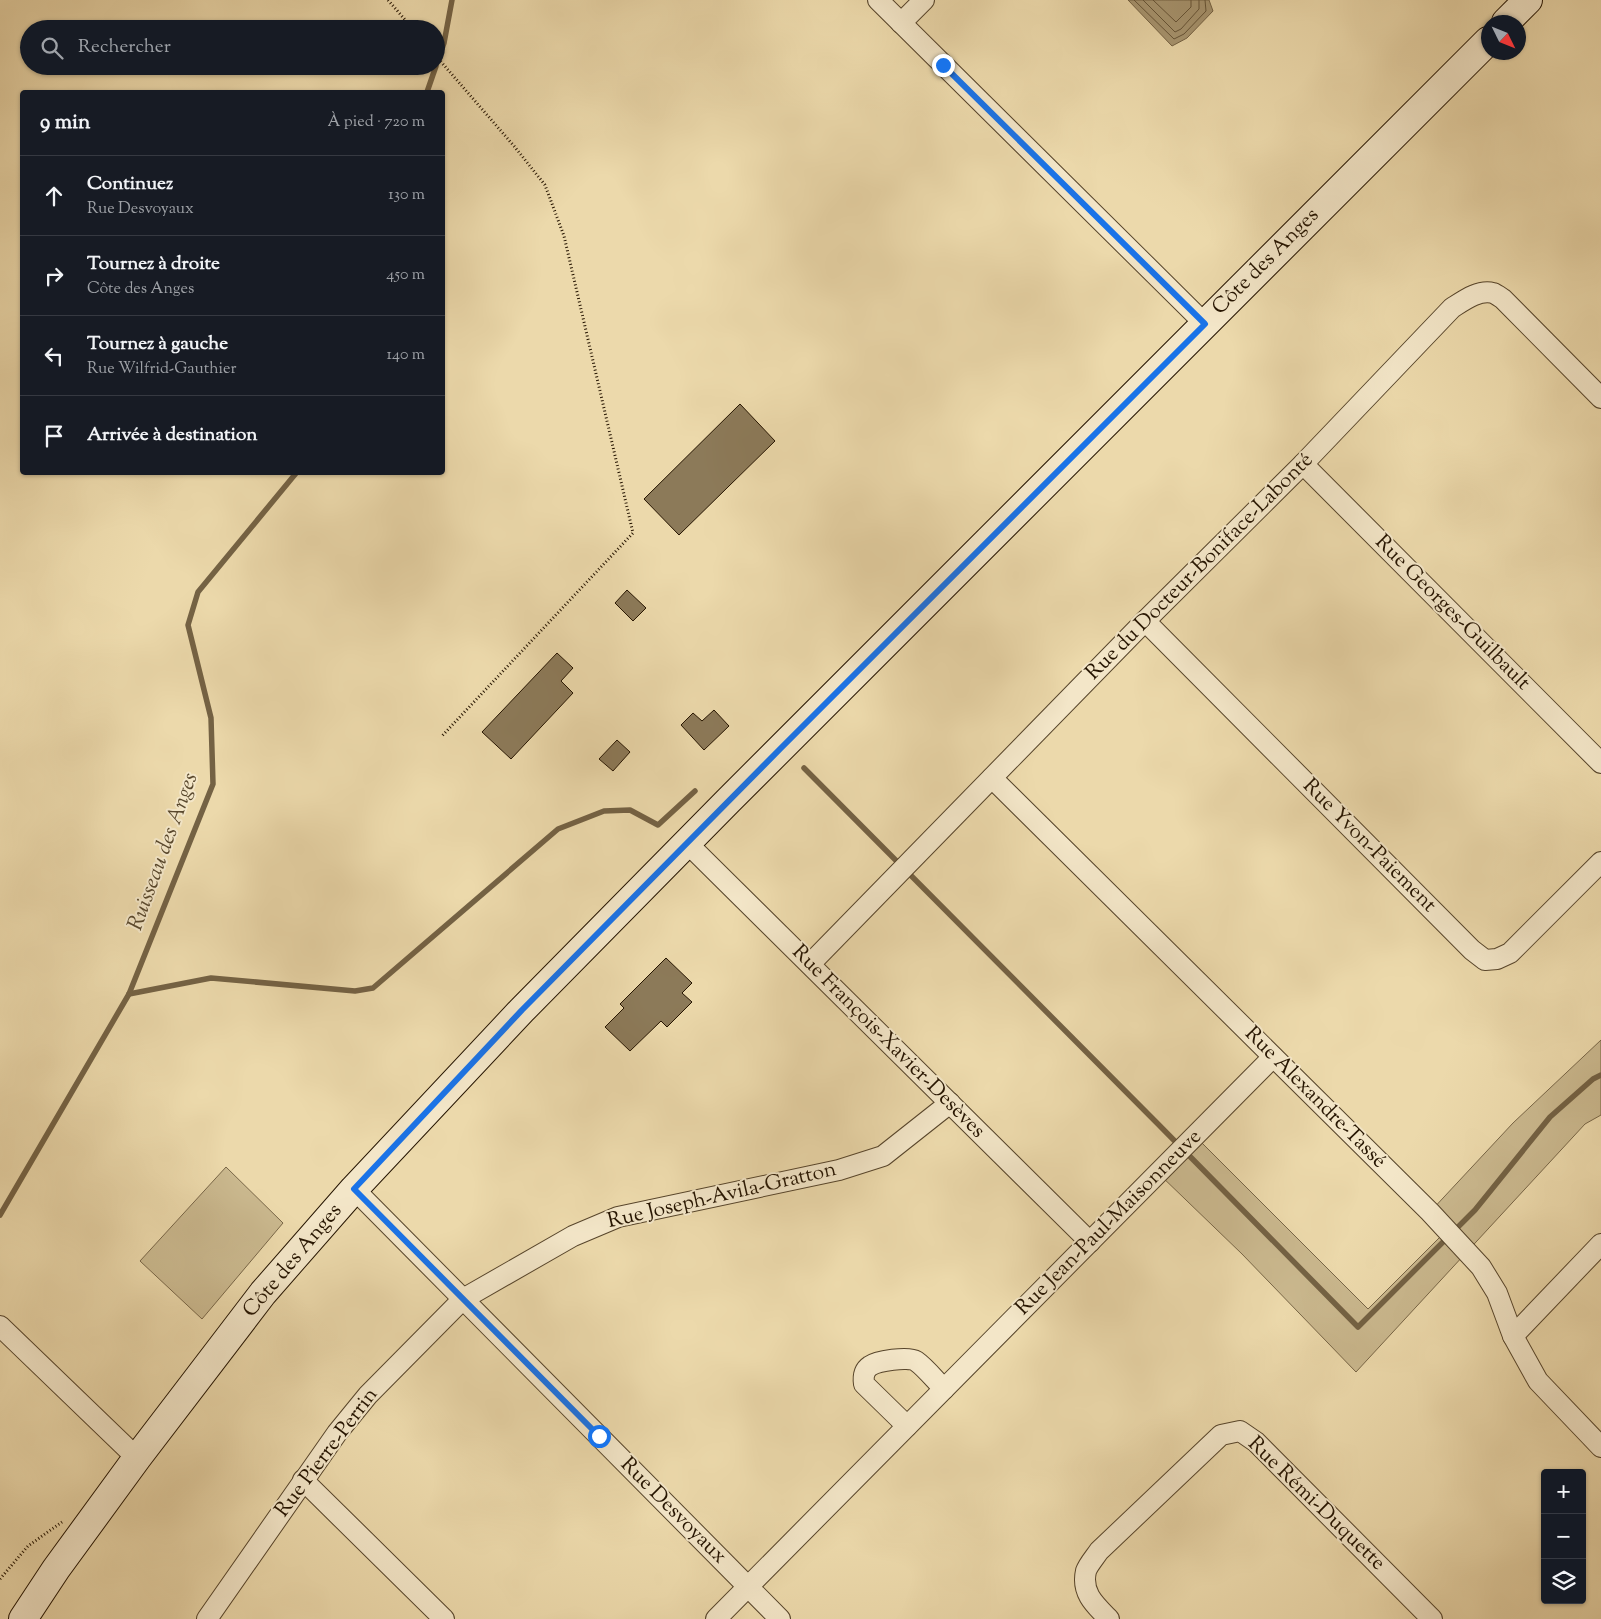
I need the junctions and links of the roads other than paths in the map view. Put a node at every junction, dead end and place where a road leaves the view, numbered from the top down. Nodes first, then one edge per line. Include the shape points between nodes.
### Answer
1 (878, 0) edge
2 (924, 0) edge
3 (1528, 0) edge
4 (1513, 15) edge
5 (901, 24) junction
6 (1481, 48) edge
7 (1205, 324) junction
8 (1601, 398) edge
9 (1303, 464) junction
10 (1145, 621) junction
11 (1601, 763) edge
12 (992, 778) junction
13 (687, 843) junction
14 (1601, 862) edge
15 (810, 964) junction
16 (1273, 1057) junction
17 (950, 1103) junction
18 (354, 1189) junction
19 (1090, 1242) junction
20 (1601, 1244) edge
21 (463, 1299) junction
22 (0, 1326) edge
23 (1513, 1336) junction
24 (944, 1389) junction
25 (907, 1426) junction
26 (1601, 1446) edge
27 (138, 1458) junction
28 (303, 1480) junction
29 (748, 1587) junction
30 (23, 1619) edge
31 (207, 1619) edge
32 (444, 1619) edge
33 (716, 1619) edge
34 (780, 1619) edge
35 (1109, 1619) edge
36 (1432, 1619) edge

1 - 5 street
2 - 5 street
3 - 4 street
5 - 7 street
6 - 7 street, Côte des Anges
7 - 13 street, Côte des Anges
8 - 9 street, Rue du Docteur-Boniface-Labonté via 1503,299 1492,293 1479,294 1452,308
9 - 10 street, Rue du Docteur-Boniface-Labonté
9 - 11 street, Rue Georges-Guilbault
10 - 12 street, Rue du Docteur-Boniface-Labonté
10 - 14 street, Rue Yvon-Paiement via 1485,960 1510,953
12 - 15 street, Rue du Docteur-Boniface-Labonté
12 - 16 street, Rue Alexandre-Tassé
13 - 15 street, Rue François-Xavier-Desèves
13 - 18 street, Côte des Anges via 522,1010
15 - 17 street, Rue François-Xavier-Desèves
16 - 19 street, Rue Jean-Paul-Maisonneuve
16 - 23 street, Rue Alexandre-Tassé via 1448,1230 1481,1267 1497,1293
17 - 19 street, Rue François-Xavier-Desèves
17 - 21 street, Rue Joseph-Avila-Gratton via 884,1156 838,1170 618,1217 573,1236
18 - 21 street, Rue Desvoyaux
18 - 27 street, Côte des Anges via 263,1293
19 - 24 street, Rue Jean-Paul-Maisonneuve
20 - 23 street
21 - 28 street, Rue Pierre-Perrin via 368,1395
21 - 29 street, Rue Desvoyaux
22 - 27 street
23 - 26 street, Rue Alexandre-Tassé via 1538,1381
24 - 25 street, Rue Jean-Paul-Maisonneuve
24 - 25 street via 915,1360 903,1357 871,1365 865,1371 864,1384
25 - 29 street, Rue Jean-Paul-Maisonneuve
27 - 30 street, Côte des Anges
28 - 31 street, Rue Pierre-Perrin
28 - 32 street
29 - 33 street, Rue Jean-Paul-Maisonneuve
29 - 34 street, Rue Desvoyaux
35 - 36 street, Rue Rémi-Duquette via 1092,1602 1086,1588 1086,1570 1099,1551 1221,1435 1240,1431 1256,1442

